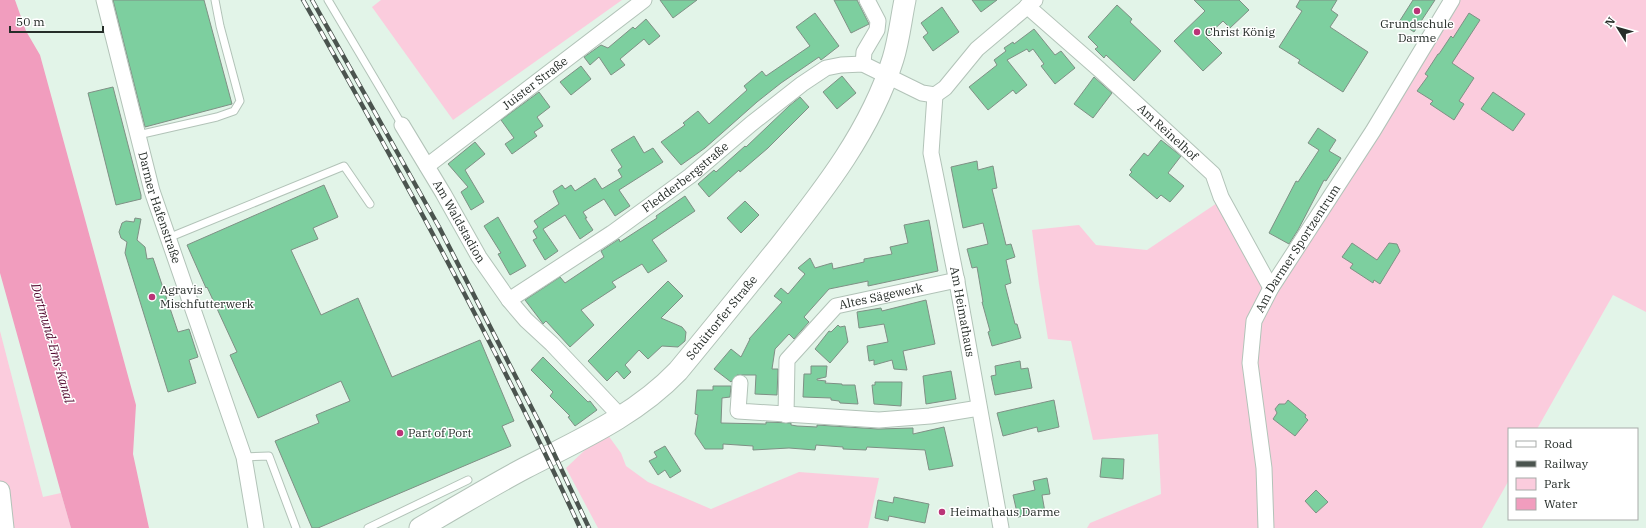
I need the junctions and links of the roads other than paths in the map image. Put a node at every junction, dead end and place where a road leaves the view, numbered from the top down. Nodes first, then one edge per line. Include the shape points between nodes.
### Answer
1 (104, 0) edge
2 (215, 0) edge
3 (328, 0) edge
4 (644, 0) edge
5 (867, 0) edge
6 (905, 0) edge
7 (1452, 0) edge
8 (1031, 3) edge
9 (863, 64) junction
10 (887, 75) junction
11 (934, 95) junction
12 (402, 125) joint
13 (138, 135) junction
14 (426, 166) junction
15 (370, 204) dead end
16 (168, 238) junction
17 (957, 280) junction
18 (1271, 288) junction
19 (509, 300) junction
20 (740, 383) dead end
21 (979, 408) junction
22 (786, 415) junction
23 (622, 418) junction
24 (244, 457) junction
25 (468, 480) dead end
26 (0, 491) edge
27 (4, 528) edge
28 (256, 528) edge
29 (296, 528) edge
30 (368, 528) edge
31 (420, 528) edge
32 (1001, 528) edge
33 (1266, 528) edge

1 - 13 street, Darmer Hafenstraße
2 - 13 lane via 240,101 234,111
3 - 12 lane, Am Waldstadion
4 - 14 street, Juister Straße
5 - 9 street via 878,21 877,30 864,52
6 - 10 main road, Schüttorfer Straße via 894,58
7 - 18 street, Am Darmer Sportzentrum via 1373,131
8 - 11 street via 977,49 945,88
8 - 18 street, Am Reinelhof via 1213,174 1222,197
9 - 10 street
9 - 19 street, Fledderbergstraße via 826,68 802,84 690,176 612,233
10 - 11 street via 922,93
10 - 23 main road, Schüttorfer Straße via 866,122 818,198 678,371 662,388
11 - 17 street, Am Heimathaus via 931,153
12 - 14 street, Am Waldstadion
13 - 16 street, Darmer Hafenstraße via 152,191
14 - 19 street, Am Waldstadion via 479,257
15 - 16 lane via 344,166
16 - 24 street, Darmer Hafenstraße
17 - 21 street, Am Heimathaus
17 - 22 street, Altes Sägewerk via 836,306 787,360
18 - 33 street, Am Darmer Sportzentrum via 1254,321 1250,363 1264,468
19 - 23 street, Am Waldstadion
20 - 22 street via 738,411
21 - 22 street via 930,416 879,420
21 - 32 street, Am Heimathaus
23 - 31 main road, Schüttorfer Straße via 500,482
24 - 28 street, Darmer Hafenstraße
24 - 29 lane via 269,456
25 - 30 lane
26 - 27 street

